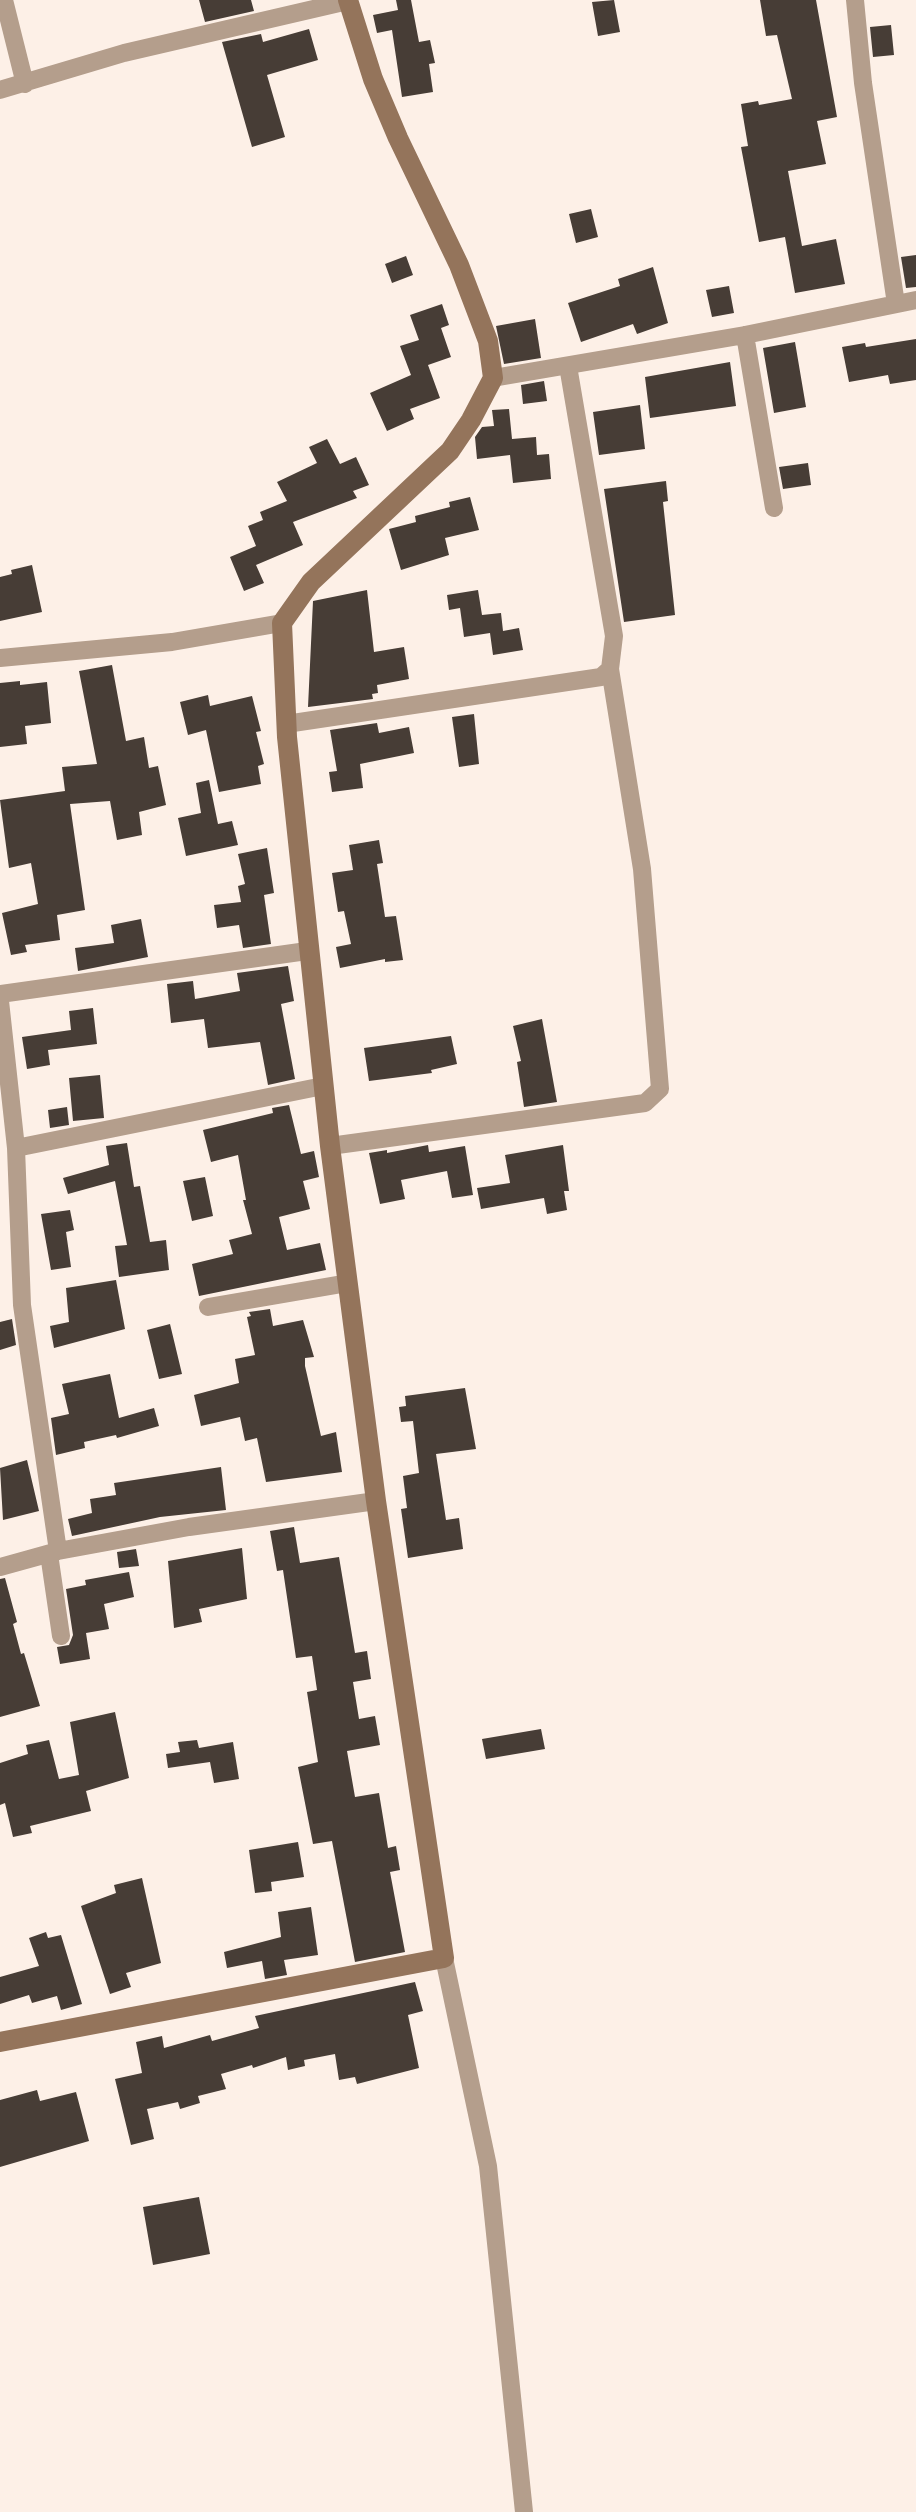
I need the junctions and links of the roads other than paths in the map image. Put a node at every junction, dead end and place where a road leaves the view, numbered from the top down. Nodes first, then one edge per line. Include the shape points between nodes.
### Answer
1 (4, 0) edge
2 (855, 0) edge
3 (348, 1) edge
4 (25, 84) junction
5 (0, 90) edge
6 (916, 300) edge
7 (896, 304) junction
8 (745, 335) junction
9 (568, 366) junction
10 (493, 378) junction
11 (774, 508) dead end
12 (282, 623) junction
13 (0, 658) edge
14 (610, 669) junction
15 (286, 724) junction
16 (307, 951) junction
17 (0, 994) edge
18 (0, 1001) edge
19 (323, 1086) junction
20 (330, 1146) junction
21 (16, 1148) junction
22 (348, 1283) junction
23 (208, 1307) dead end
24 (376, 1501) junction
25 (54, 1552) junction
26 (0, 1567) edge
27 (61, 1636) dead end
28 (444, 1958) junction
29 (0, 2042) edge
30 (524, 2512) edge

1 - 4 street
2 - 7 street
3 - 4 street via 124,53
3 - 10 street via 398,138 459,265 488,341
4 - 5 street
6 - 7 street
7 - 8 street
8 - 9 street
8 - 11 street
9 - 10 street
9 - 14 street via 614,636
10 - 12 street via 450,451 311,582
12 - 13 street via 172,642
12 - 15 street
14 - 15 street via 601,677
14 - 20 street via 642,869 660,1089 645,1103
15 - 16 street
16 - 17 street
16 - 19 street
18 - 21 street
19 - 20 street
19 - 21 street
20 - 22 street
21 - 25 street via 22,1305
22 - 23 street
22 - 24 street
24 - 25 street
24 - 28 street
25 - 26 street
25 - 27 street
28 - 29 street
28 - 30 street via 488,2166

